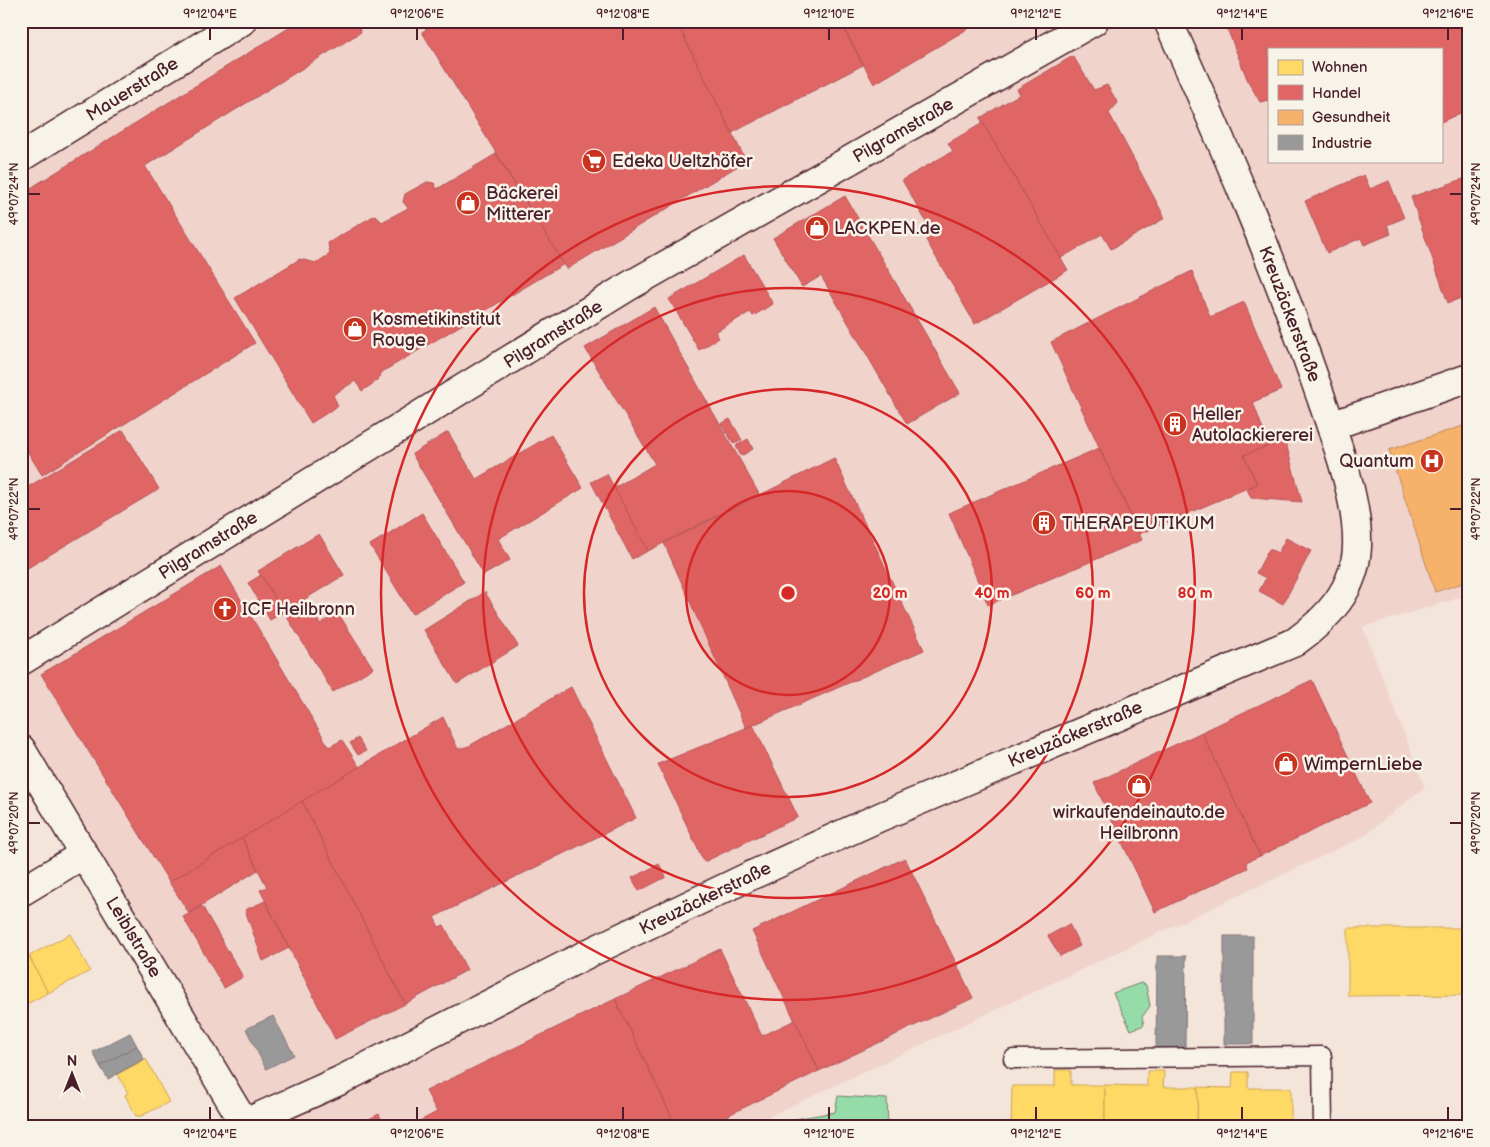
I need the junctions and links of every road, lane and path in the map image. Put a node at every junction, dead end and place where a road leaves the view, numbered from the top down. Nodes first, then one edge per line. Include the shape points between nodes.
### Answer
1 (242, 21) edge
2 (1094, 21) edge
3 (1168, 21) edge
4 (21, 157) edge
5 (1469, 378) edge
6 (1331, 426) junction
7 (21, 660) edge
8 (21, 749) edge
9 (84, 854) junction
10 (21, 892) edge
11 (1013, 1059) dead end
12 (245, 1124) edge
13 (1323, 1126) edge

1 - 4 street, Mauerstraße
2 - 7 street, Pilgramstraße via 629,286
3 - 6 street, Kreuzäckerstraße via 1224,145 1305,350
5 - 6 street
6 - 12 street, Kreuzäckerstraße via 1350,491 1357,548 1351,574 1329,615 1294,642 880,816 583,957 339,1081
8 - 9 street, Leiblstraße
9 - 10 street
9 - 12 street, Leiblstraße
11 - 13 lane via 1322,1056

